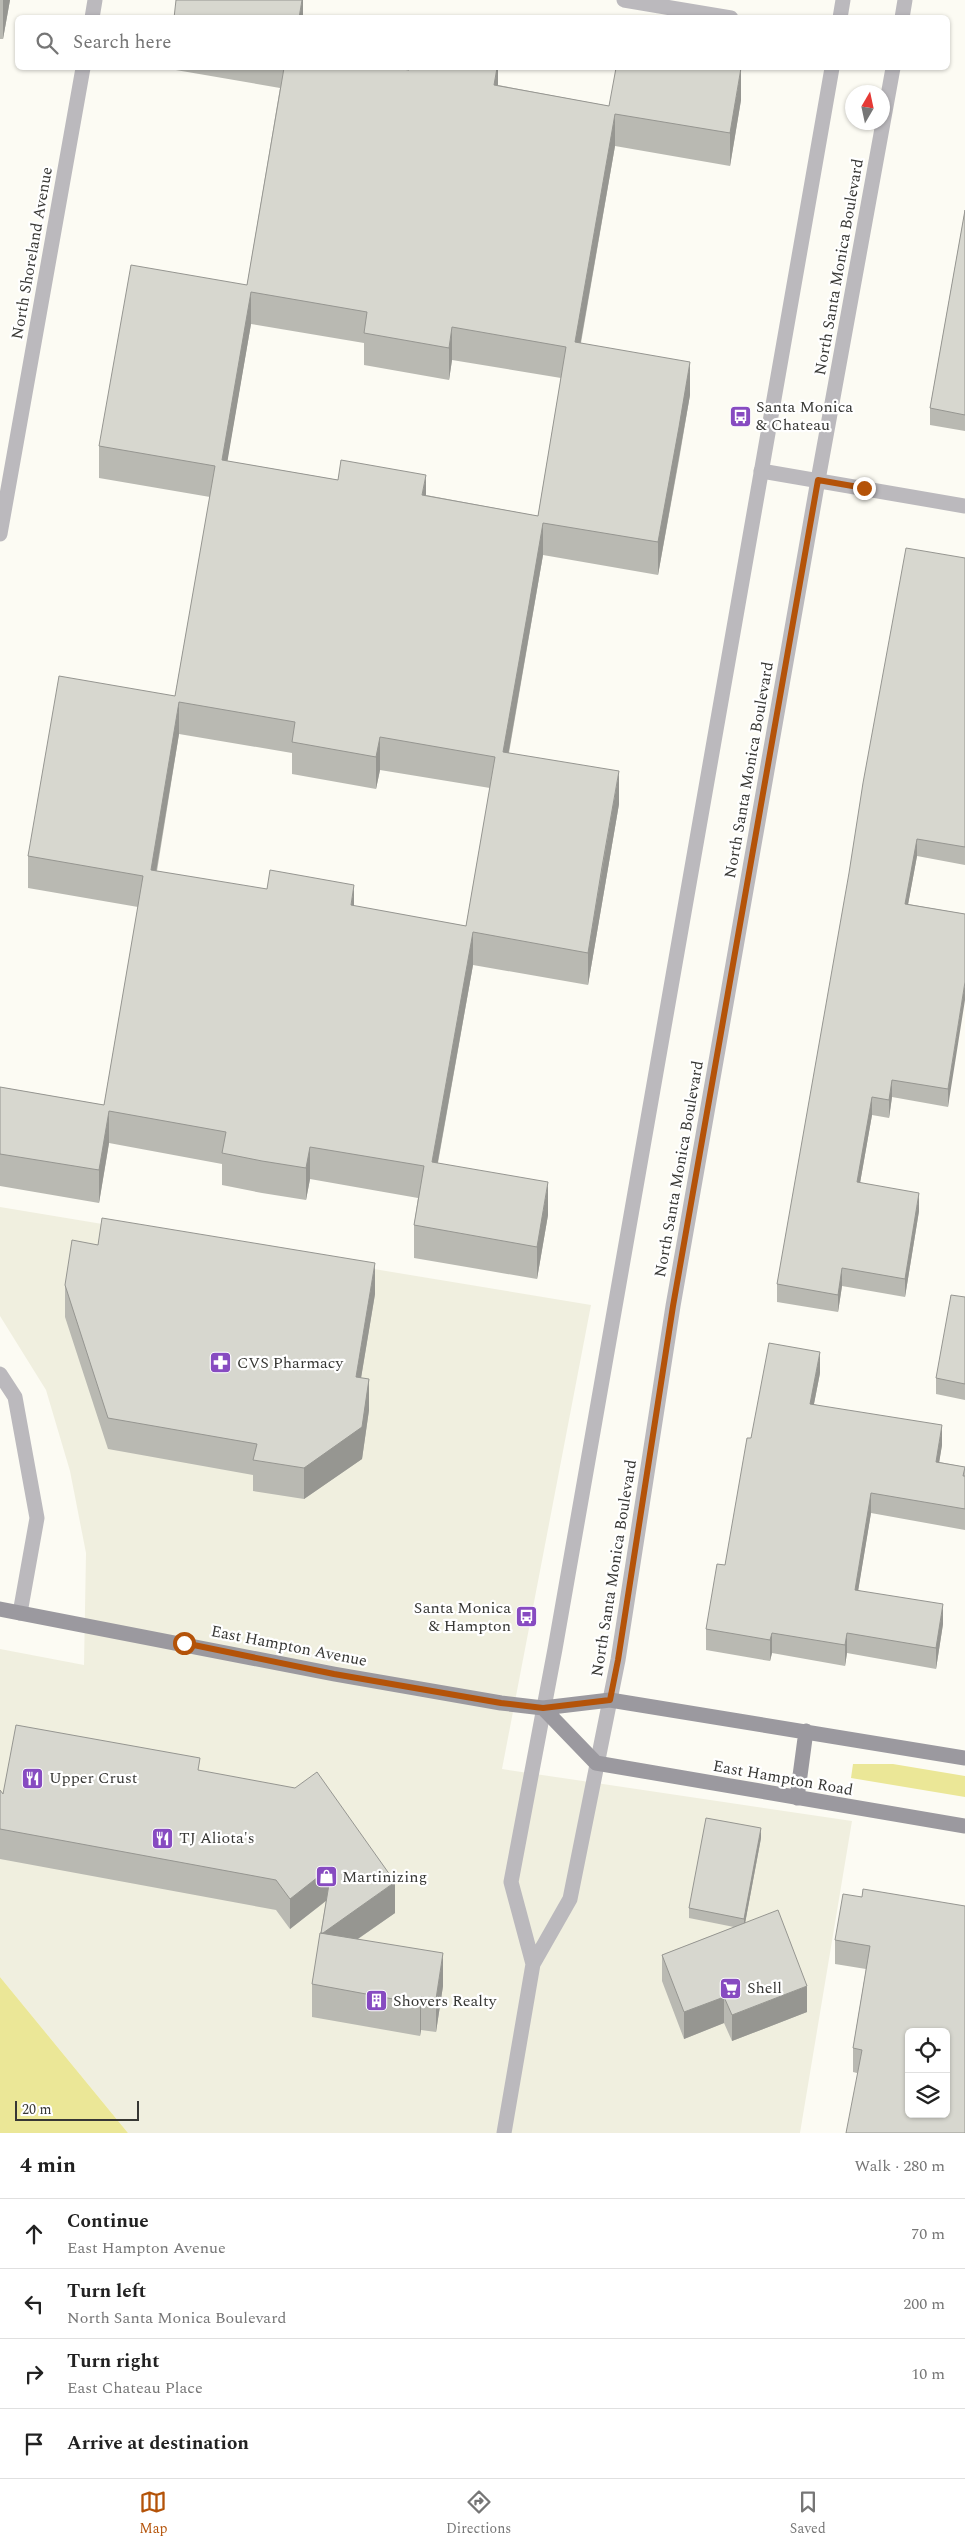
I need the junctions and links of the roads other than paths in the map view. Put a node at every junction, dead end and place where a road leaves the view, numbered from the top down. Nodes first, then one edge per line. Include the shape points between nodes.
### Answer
1 (95, 0) edge
2 (624, 0) edge
3 (843, 0) edge
4 (905, 0) edge
5 (92, 15) edge
6 (713, 15) edge
7 (840, 15) edge
8 (902, 15) edge
9 (83, 70) edge
10 (832, 70) edge
11 (893, 70) edge
12 (761, 470) junction
13 (818, 480) junction
14 (965, 506) edge
15 (0, 534) edge
16 (0, 1374) edge
17 (0, 1609) edge
18 (20, 1612) junction
19 (610, 1700) junction
20 (543, 1708) junction
21 (806, 1732) junction
22 (965, 1758) edge
23 (596, 1763) junction
24 (797, 1798) junction
25 (965, 1826) edge
26 (533, 1964) junction
27 (504, 2133) edge

1 - 5 street
2 - 6 street
3 - 7 street
4 - 8 street
9 - 15 street, North Shoreland Avenue
10 - 12 street
11 - 13 street, North Santa Monica Boulevard
12 - 13 street
12 - 20 street
13 - 14 street
13 - 19 street, North Santa Monica Boulevard via 673,1306
16 - 18 street via 15,1397 37,1518
17 - 18 main road, East Hampton Avenue
18 - 20 main road, East Hampton Avenue via 334,1674
19 - 20 main road, East Hampton Avenue
19 - 21 main road
19 - 23 street, North Santa Monica Boulevard
20 - 23 main road
20 - 26 street via 511,1882
21 - 22 main road
21 - 24 main road
23 - 24 main road, East Hampton Road
23 - 26 street, North Santa Monica Boulevard via 570,1899
24 - 25 main road, East Hampton Road
26 - 27 street

